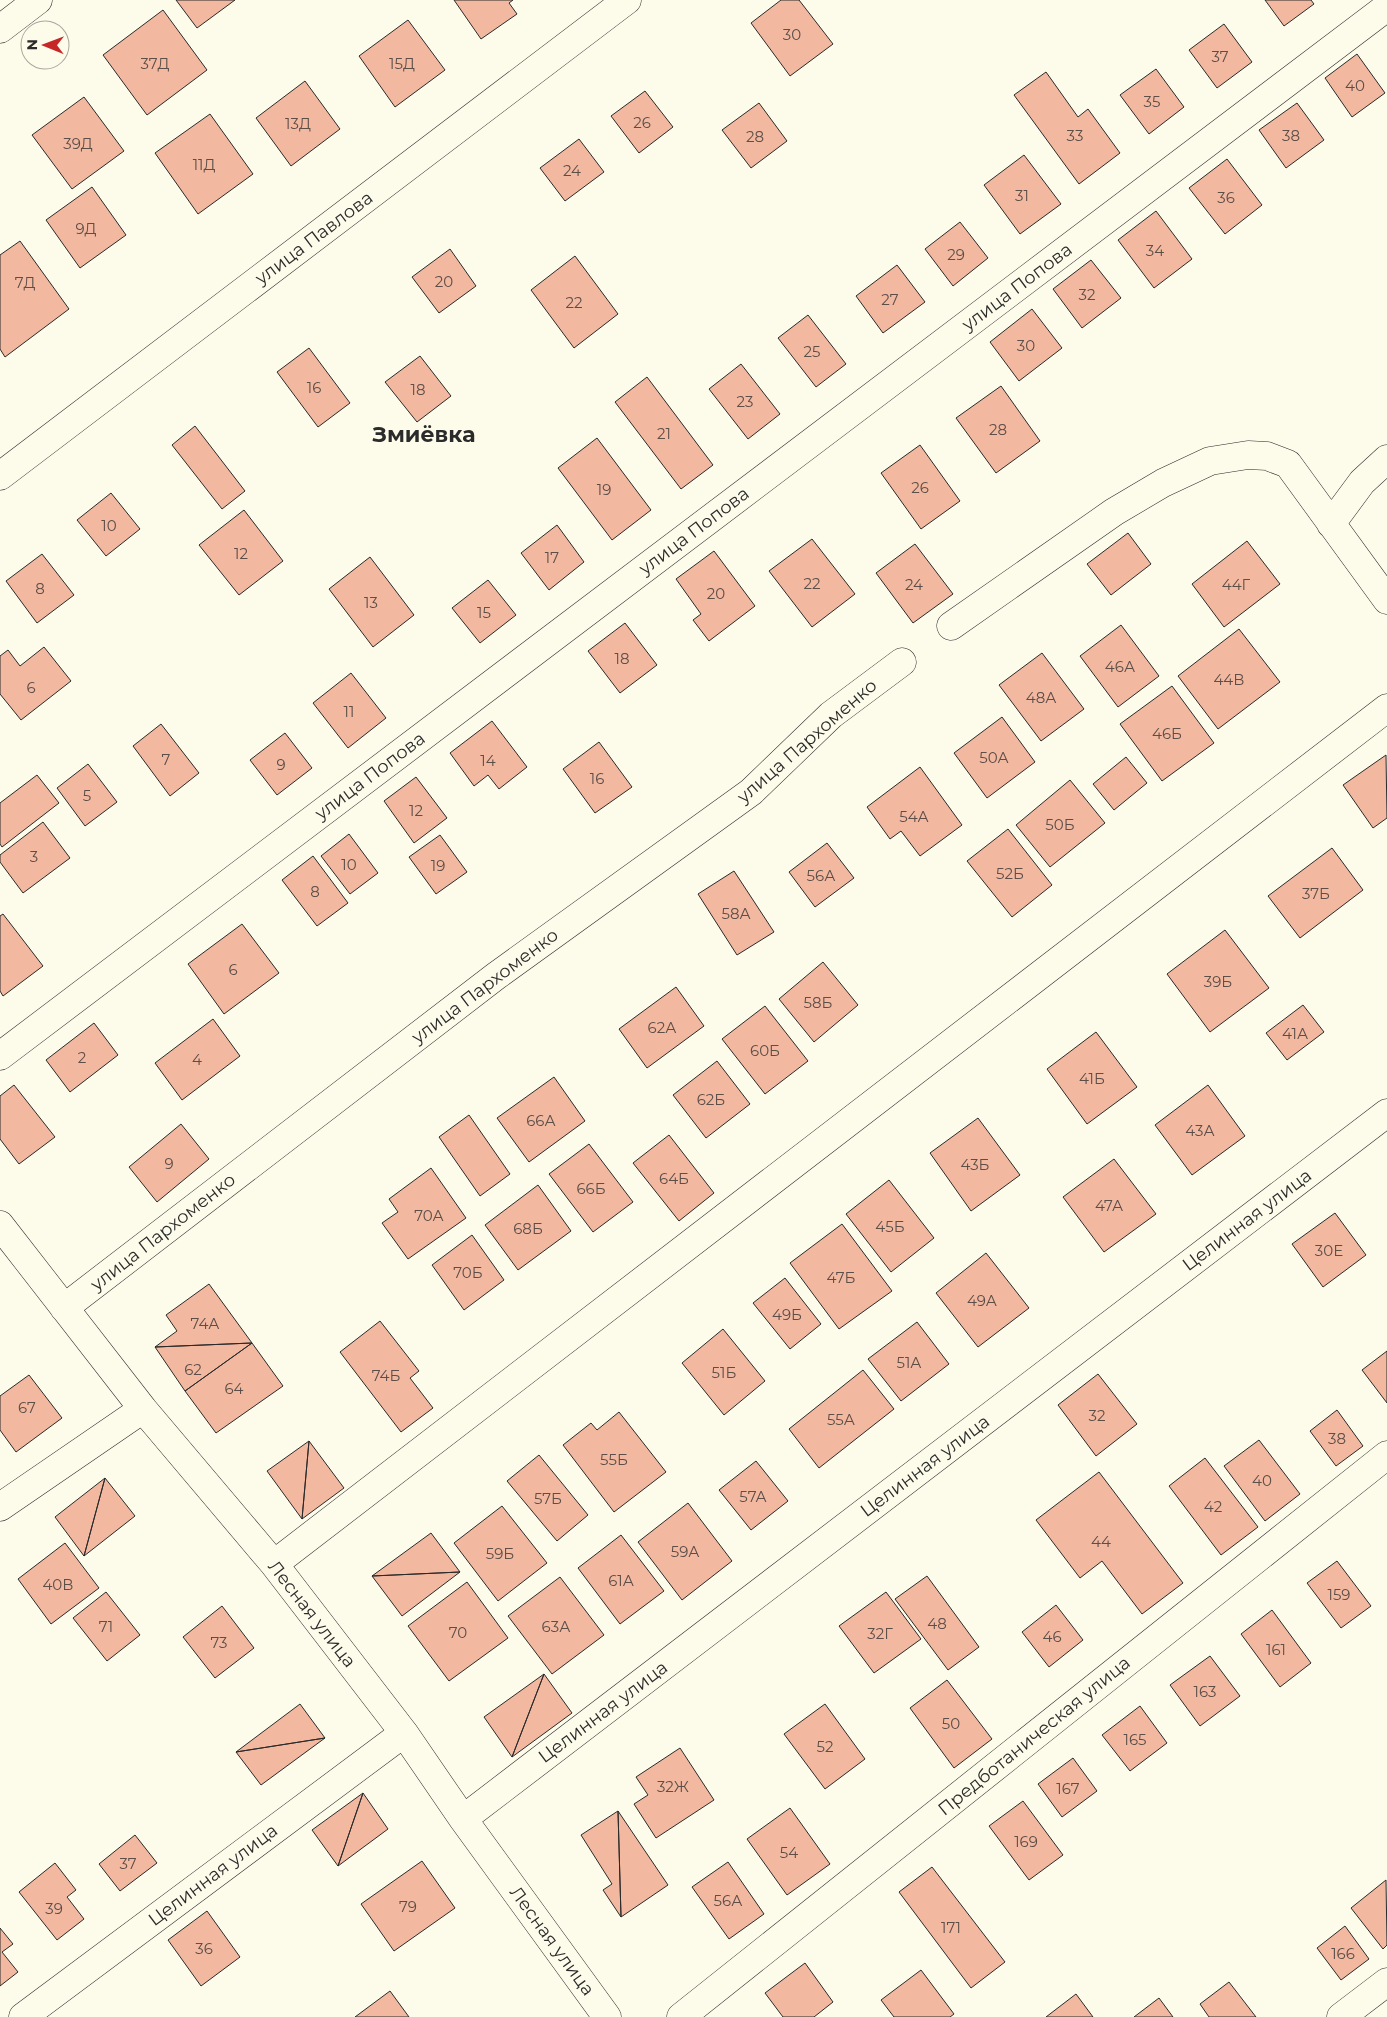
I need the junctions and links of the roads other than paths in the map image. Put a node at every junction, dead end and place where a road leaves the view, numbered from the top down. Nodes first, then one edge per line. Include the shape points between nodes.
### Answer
1 (38, 0) edge
2 (627, 0) edge
3 (1387, 7) edge
4 (0, 29) edge
5 (1387, 459) edge
6 (0, 476) edge
7 (1331, 524) junction
8 (1387, 600) edge
9 (951, 626) dead end
10 (902, 662) dead end
11 (1387, 708) edge
12 (0, 1056) edge
13 (1387, 1113) edge
14 (0, 1225) edge
15 (64, 1308) junction
16 (143, 1409) junction
17 (1387, 1455) edge
18 (0, 1507) edge
19 (274, 1564) junction
20 (404, 1733) junction
21 (463, 1819) junction
22 (1387, 1982) edge
23 (23, 2017) edge
24 (607, 2017) edge
25 (681, 2017) edge
26 (1341, 2017) edge

1 - 4 street
2 - 6 street, улица Павлова
3 - 12 street, улица Попова
5 - 7 street via 1362,482
7 - 8 street
7 - 9 street via 1288,464 1268,456 1248,455 1210,461 1163,483 1114,512
10 - 15 street, улица Пархоменко via 831,715 751,792 496,976
11 - 19 street
13 - 21 street, Целинная улица
14 - 15 street, Лесная улица
15 - 16 street, Лесная улица
16 - 18 street
16 - 19 street, Лесная улица
17 - 25 street, Предботаническая улица
19 - 20 street, Лесная улица
20 - 21 street, Лесная улица
20 - 23 street, Целинная улица
21 - 24 street, Лесная улица
22 - 26 street

